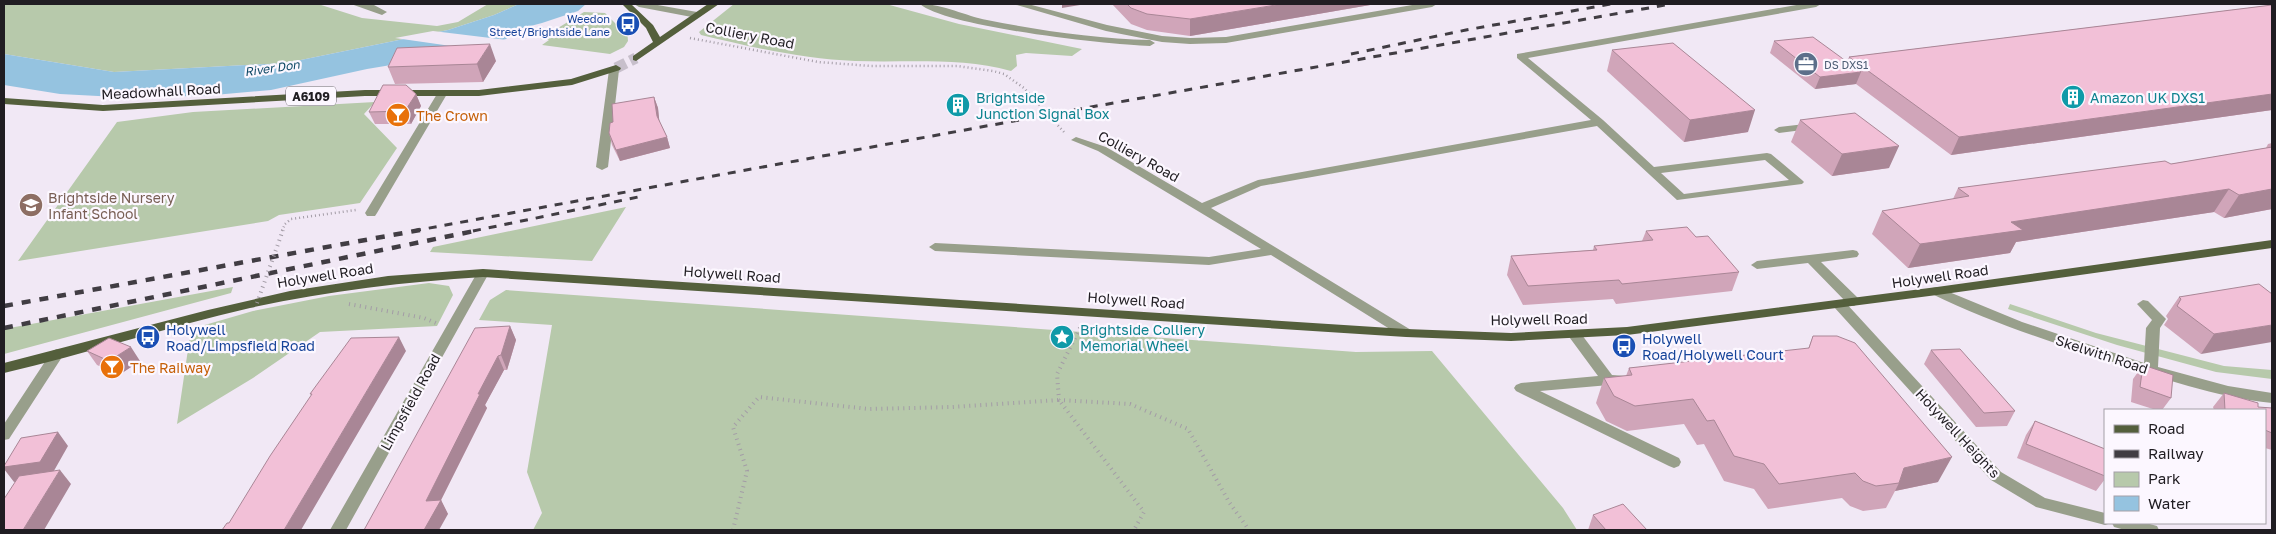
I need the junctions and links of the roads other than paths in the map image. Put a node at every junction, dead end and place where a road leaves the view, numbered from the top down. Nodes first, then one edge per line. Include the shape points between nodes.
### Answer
1 (356, 4) edge
2 (626, 4) edge
3 (639, 4) edge
4 (714, 4) edge
5 (924, 4) edge
6 (1018, 4) edge
7 (1432, 4) edge
8 (1816, 4) edge
9 (1795, 8) junction
10 (382, 12) dead end
11 (697, 15) junction
12 (1809, 16) dead end
13 (1697, 25) junction
14 (1706, 32) dead end
15 (1190, 41) junction
16 (658, 42) junction
17 (636, 58) tunnel mouth
18 (615, 69) joint
19 (442, 94) junction
20 (4, 101) edge
21 (1599, 122) junction
22 (1825, 124) edge
23 (1779, 130) dead end
24 (1076, 140) road end
25 (602, 168) dead end
26 (1651, 171) junction
27 (1202, 208) junction
28 (367, 211) road end
29 (2272, 244) edge
30 (935, 247) dead end
31 (1273, 251) junction
32 (1853, 254) dead end
33 (1811, 259) junction
34 (1757, 265) dead end
35 (483, 273) junction
36 (1937, 292) junction
37 (1854, 302) junction
38 (1838, 304) junction
39 (2143, 304) dead end
40 (1406, 333) junction
41 (1574, 334) junction
42 (57, 354) junction
43 (4, 368) edge
44 (2151, 370) junction
45 (1636, 377) edge
46 (1608, 380) junction
47 (2272, 398) edge
48 (4, 436) edge
49 (1674, 462) dead end
50 (2104, 519) edge
51 (2124, 524) edge
52 (338, 530) edge
53 (2151, 530) edge

1 - 10 street
2 - 16 main road via 650,28
3 - 11 street
4 - 11 main road
5 - 15 street via 985,23 1075,36 1131,43
6 - 15 street via 1106,28
7 - 15 street via 1226,40
8 - 9 street
9 - 12 street
9 - 13 street
11 - 16 main road
13 - 14 street
13 - 21 street via 1664,34 1520,56
16 - 17 main road
18 - 19 main road, Meadowhall Road / A6109 via 589,78 537,88
18 - 25 street
19 - 20 main road, Meadowhall Road / A6109 via 365,93 103,108
19 - 28 street
21 - 26 street
21 - 27 street via 1258,183
22 - 23 street
24 - 27 street, Colliery Road via 1102,149
26 - 26 street via 1767,156 1798,182 1681,198
27 - 31 street, Colliery Road
29 - 36 main road, Holywell Road
30 - 31 street via 1209,261
31 - 40 street, Colliery Road
32 - 33 street
33 - 34 street
33 - 37 street
35 - 40 main road, Holywell Road
35 - 42 main road, Holywell Road via 333,287 257,302
35 - 52 street, Limpsfield Road
36 - 37 main road, Holywell Road
36 - 44 street, Skelwith Road via 2034,331
37 - 38 main road, Holywell Road
38 - 41 main road, Holywell Road via 1627,331
38 - 50 street, Holywell Heights via 1996,476 2041,503
39 - 44 street via 2159,319 2153,328
40 - 41 main road, Holywell Road via 1511,337
41 - 46 street
42 - 43 main road, Holywell Road
42 - 48 street
44 - 47 street, Skelwith Road via 2227,391
45 - 46 street
46 - 49 street via 1520,388
51 - 53 street

